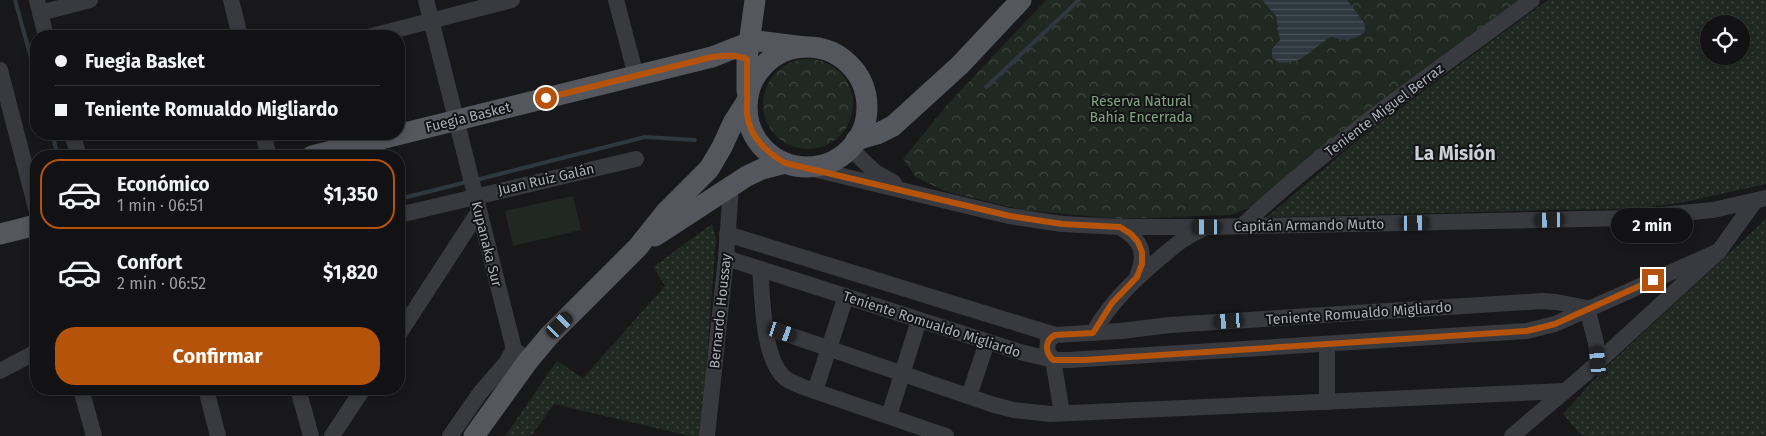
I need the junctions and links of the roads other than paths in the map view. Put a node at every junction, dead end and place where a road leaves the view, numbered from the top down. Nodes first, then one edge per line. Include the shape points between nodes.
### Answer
1 (90, 0) edge
2 (231, 0) edge
3 (426, 0) edge
4 (512, 0) edge
5 (616, 0) edge
6 (755, 0) edge
7 (1021, 0) edge
8 (1532, 0) edge
9 (39, 6) edge
10 (431, 21) junction
11 (45, 30) edge
12 (238, 30) edge
13 (396, 30) edge
14 (804, 47) junction
15 (748, 51) junction
16 (0, 70) edge
17 (636, 76) junction
18 (747, 99) junction
19 (455, 120) junction
20 (405, 133) edge
21 (376, 140) edge
22 (853, 144) junction
23 (336, 150) edge
24 (636, 159) dead end
25 (795, 165) junction
26 (30, 185) edge
27 (730, 186) junction
28 (474, 192) junction
29 (914, 193) junction
30 (1761, 200) edge
31 (405, 213) edge
32 (30, 226) edge
33 (1242, 226) junction
34 (1120, 227) junction
35 (1207, 227) junction
36 (0, 234) edge
37 (727, 234) junction
38 (638, 247) junction
39 (1719, 251) junction
40 (726, 258) junction
41 (760, 269) junction
42 (1137, 277) junction
43 (846, 296) junction
44 (1587, 308) junction
45 (919, 320) junction
46 (405, 323) edge
47 (766, 327) junction
48 (1121, 332) junction
49 (1093, 333) junction
50 (1055, 335) junction
51 (987, 342) junction
52 (1327, 344) junction
53 (829, 348) junction
54 (30, 355) edge
55 (521, 355) junction
56 (1122, 357) junction
57 (1053, 360) junction
58 (1598, 361) junction
59 (0, 371) edge
60 (902, 373) junction
61 (815, 391) junction
62 (1565, 391) junction
63 (83, 395) edge
64 (208, 395) edge
65 (300, 395) edge
66 (359, 395) edge
67 (969, 396) junction
68 (1327, 402) junction
69 (1062, 413) junction
70 (889, 416) junction
71 (94, 436) edge
72 (218, 436) edge
73 (311, 436) edge
74 (332, 436) edge
75 (450, 436) edge
76 (474, 436) edge
77 (707, 436) edge
78 (946, 436) edge
79 (1512, 436) edge

1 - 9 street
2 - 12 street
3 - 10 street, Kupanaka Sur
4 - 10 street
5 - 17 street
6 - 15 main road
7 - 22 main road via 960,65 899,121
8 - 33 street, Teniente Miguel Berraz via 1364,124
9 - 11 street
10 - 13 street
10 - 19 street, Kupanaka Sur
14 - 15 main road via 758,41
14 - 18 main road via 788,50 761,67 752,81
14 - 22 main road via 821,48 836,55 859,78 867,110 864,126
15 - 17 main road, Fuegia Basket
15 - 18 main road
16 - 26 street
17 - 19 main road, Fuegia Basket
18 - 25 main road via 747,114 754,136 773,156
18 - 38 main road via 709,168
19 - 20 main road, Fuegia Basket
19 - 28 street, Kupanaka Sur
21 - 23 main road, Fuegia Basket
22 - 25 main road via 837,158 822,165
22 - 29 street, Capitán Armando Mutto via 875,172
24 - 28 street, Juan Ruiz Galán
25 - 27 main road via 762,168
25 - 29 street, Capitán Armando Mutto
27 - 37 street, Bernardo Houssay
27 - 38 main road
28 - 31 street, Juan Ruiz Galán
28 - 46 street
28 - 55 street, Kupanaka Sur
29 - 34 street, Capitán Armando Mutto via 1037,221
30 - 33 street, Capitán Armando Mutto via 1713,210 1631,218
30 - 39 street
32 - 36 main road
33 - 35 street, Capitán Armando Mutto
34 - 35 street, Capitán Armando Mutto
34 - 42 street via 1135,238 1142,252
35 - 42 street via 1182,239
37 - 40 street, Bernardo Houssay
37 - 50 street, Teniente Romualdo Migliardo
38 - 55 main road via 549,336
39 - 44 street, Teniente Romualdo Migliardo
39 - 58 street
40 - 41 street, Teniente Romualdo Migliardo
40 - 77 street, Bernardo Houssay
41 - 43 street, Teniente Romualdo Migliardo
41 - 47 street
42 - 49 street via 1112,303
43 - 45 street, Teniente Romualdo Migliardo
43 - 53 street
44 - 48 street, Teniente Romualdo Migliardo via 1543,301 1170,325
44 - 52 street, Teniente Romualdo Migliardo via 1555,324 1527,331
44 - 58 street
45 - 51 street, Teniente Romualdo Migliardo
45 - 60 street
47 - 53 street
47 - 61 street via 770,351 778,369 786,379
48 - 49 street, Teniente Romualdo Migliardo
48 - 56 street via 1130,342 1128,352
49 - 50 street, Teniente Romualdo Migliardo
50 - 57 street via 1046,346
51 - 57 street, Teniente Romualdo Migliardo
51 - 67 street
52 - 56 street, Teniente Romualdo Migliardo
52 - 68 street
53 - 60 street
53 - 61 street
54 - 59 street
55 - 75 street via 506,363
55 - 76 main road
56 - 57 street, Teniente Romualdo Migliardo
57 - 69 street
58 - 62 street
60 - 67 street
60 - 70 street
61 - 70 street
62 - 68 street
62 - 79 street
63 - 71 street
64 - 72 street
65 - 73 street
66 - 74 street
67 - 69 street via 1014,410
68 - 69 street
70 - 78 street

